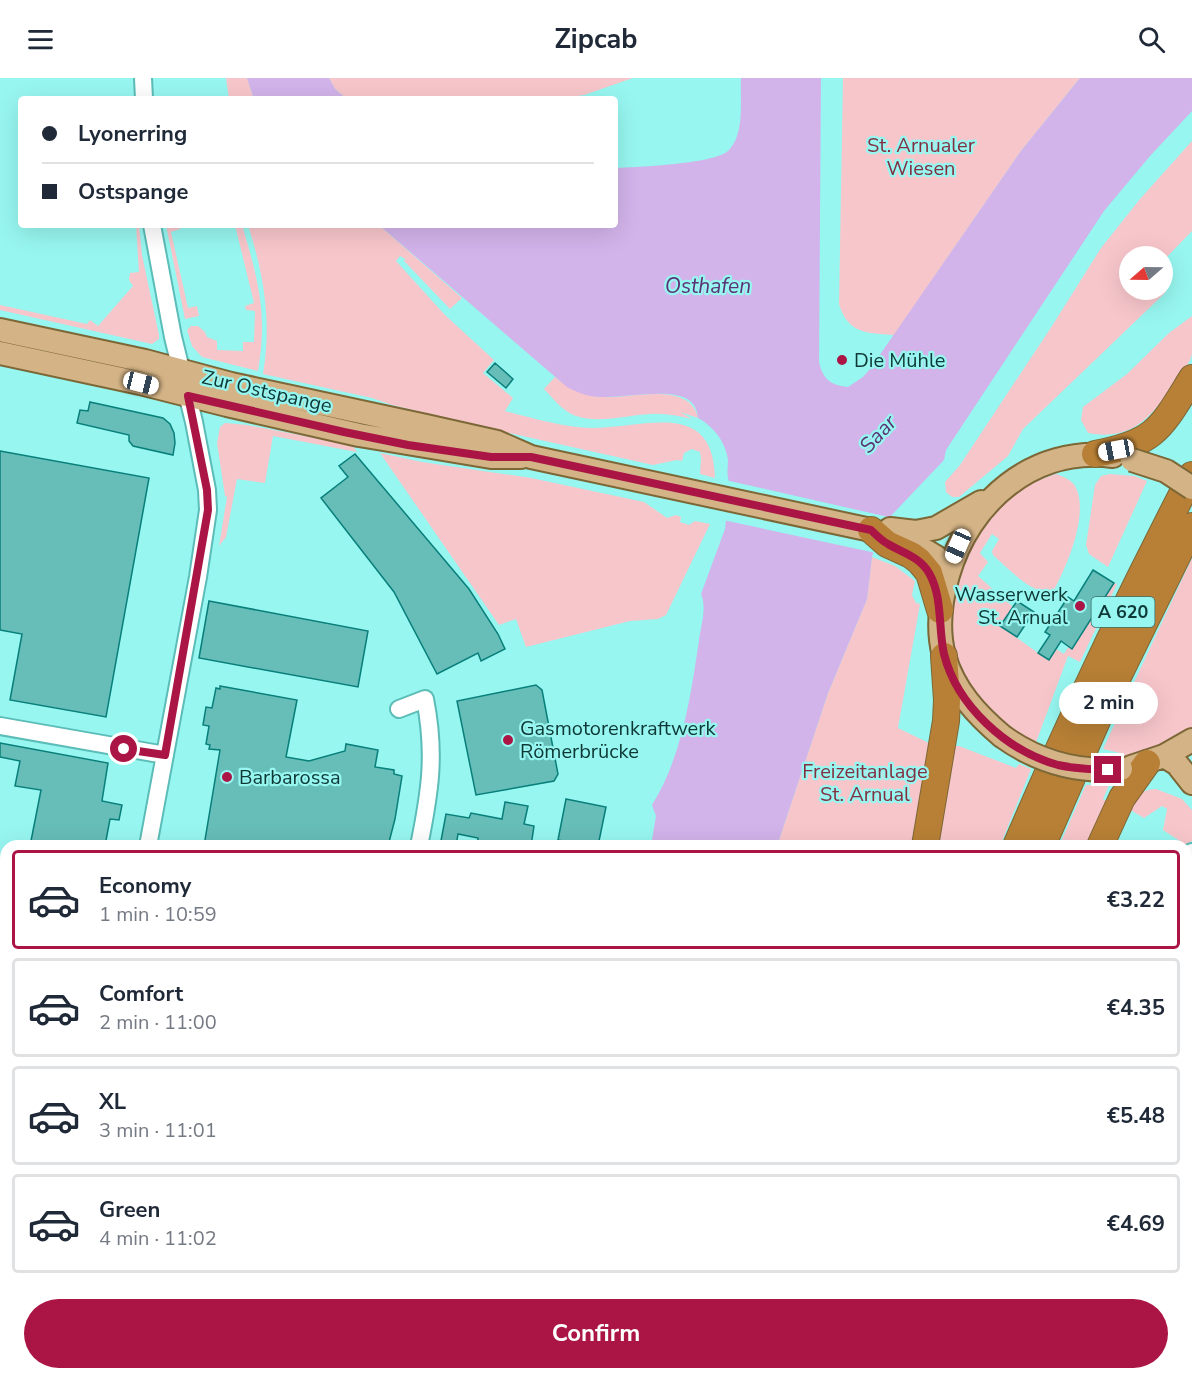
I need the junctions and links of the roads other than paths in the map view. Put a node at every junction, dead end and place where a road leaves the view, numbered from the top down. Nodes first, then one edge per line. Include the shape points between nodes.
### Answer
1 (143, 78) edge
2 (144, 96) edge
3 (152, 228) edge
4 (0, 330) edge
5 (0, 353) edge
6 (181, 370) junction
7 (1192, 378) edge
8 (188, 396) junction
9 (1095, 454) junction
10 (531, 457) junction
11 (1192, 475) edge
12 (1192, 488) edge
13 (997, 491) junction
14 (1192, 526) edge
15 (871, 530) joint
16 (913, 544) junction
17 (948, 574) junction
18 (940, 610) junction
19 (944, 656) junction
20 (399, 709) dead end
21 (0, 726) edge
22 (1192, 740) edge
23 (165, 755) junction
24 (1155, 760) junction
25 (1192, 783) edge
26 (149, 840) edge
27 (420, 840) edge
28 (926, 840) edge
29 (1019, 840) edge
30 (1045, 840) edge
31 (1103, 840) edge

1 - 2 street
3 - 6 street
4 - 6 main road, Zur Ostspange
5 - 8 main road, Zur Ostspange
6 - 8 street
6 - 10 main road, Zur Ostspange via 497,442
7 - 9 highway via 1154,432 1134,444
8 - 10 main road, Zur Ostspange via 408,445 491,457
8 - 23 street via 208,510
9 - 12 main road, bridge via 1166,471
9 - 13 main road via 1037,467
10 - 15 main road, Zur Ostspange
11 - 29 highway, A 620 via 1081,698
13 - 16 main road
13 - 17 main road via 968,529
14 - 30 highway, A 620 via 1103,707
15 - 16 highway via 887,544
16 - 17 main road via 936,557
16 - 18 highway via 929,573
17 - 18 main road
18 - 19 main road
19 - 24 main road, bridge via 956,685 986,723 1033,755 1085,769 1121,769
19 - 28 highway via 946,721
20 - 27 street via 425,699 430,785
21 - 23 street
22 - 24 main road
23 - 26 street
24 - 25 main road via 1177,764
24 - 31 highway via 1122,798

